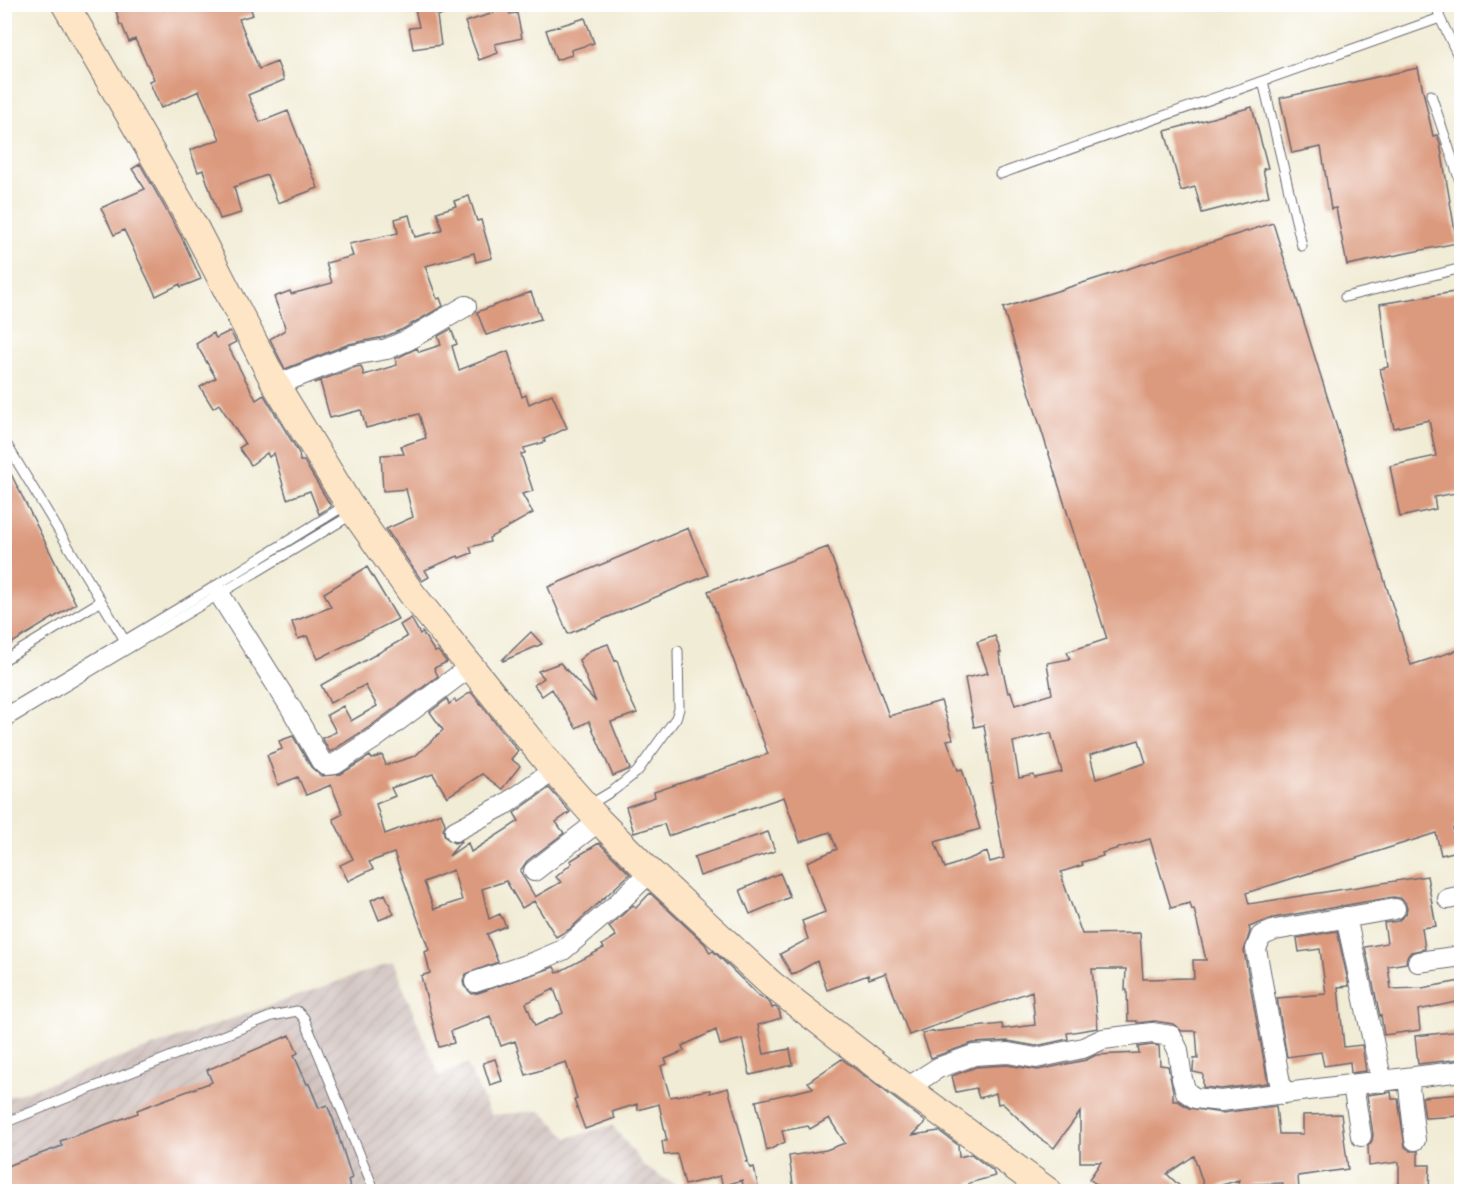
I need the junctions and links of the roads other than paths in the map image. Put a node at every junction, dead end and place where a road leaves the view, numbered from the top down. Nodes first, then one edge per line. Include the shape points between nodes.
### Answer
1 (65, 4) edge
2 (1436, 4) edge
3 (1440, 18) junction
4 (1461, 64) edge
5 (1263, 81) junction
6 (1431, 95) dead end
7 (999, 174) dead end
8 (1461, 187) edge
9 (1302, 246) dead end
10 (1461, 268) edge
11 (1345, 297) dead end
12 (466, 306) dead end
13 (276, 385) junction
14 (4, 440) edge
15 (351, 508) junction
16 (220, 595) junction
17 (101, 601) junction
18 (127, 645) junction
19 (678, 651) dead end
20 (4, 660) edge
21 (471, 666) junction
22 (4, 713) edge
23 (4, 723) edge
24 (554, 770) junction
25 (593, 814) junction
26 (455, 831) dead end
27 (534, 871) dead end
28 (650, 872) junction
29 (1395, 909) dead end
30 (1346, 917) junction
31 (1461, 956) edge
32 (1418, 962) dead end
33 (475, 982) dead end
34 (1461, 1071) edge
35 (1408, 1078) junction
36 (1382, 1082) junction
37 (1353, 1085) junction
38 (907, 1088) junction
39 (1282, 1094) junction
40 (4, 1123) edge
41 (1361, 1136) dead end
42 (1415, 1140) dead end
43 (375, 1191) edge
44 (1049, 1191) edge

1 - 13 main road via 195,228
2 - 3 lane
3 - 4 lane
3 - 5 lane
5 - 7 lane
5 - 9 lane
6 - 8 lane
10 - 11 lane
12 - 13 street via 387,349 353,355
13 - 15 main road
14 - 17 lane
15 - 16 lane
15 - 18 lane
15 - 21 main road via 412,594
16 - 18 lane
16 - 21 street via 325,765 335,764 375,738
17 - 18 lane
17 - 20 lane
18 - 22 lane
18 - 23 lane
19 - 25 lane via 676,718 637,772
21 - 24 main road
24 - 25 main road
24 - 26 street via 504,805
25 - 27 street
25 - 28 main road
28 - 33 street via 563,950
28 - 38 main road via 771,984
29 - 30 street
30 - 36 street
30 - 39 street via 1275,930 1261,936 1256,949
31 - 32 street
34 - 35 street
35 - 36 street
35 - 42 street
36 - 37 street
37 - 39 street
37 - 41 street
38 - 39 street via 938,1068 974,1055 1008,1053 1036,1058 1083,1048 1103,1039 1152,1033 1171,1036 1178,1050 1186,1092 1196,1098 1221,1101
38 - 44 main road
40 - 43 lane via 272,1016 297,1011 304,1018

